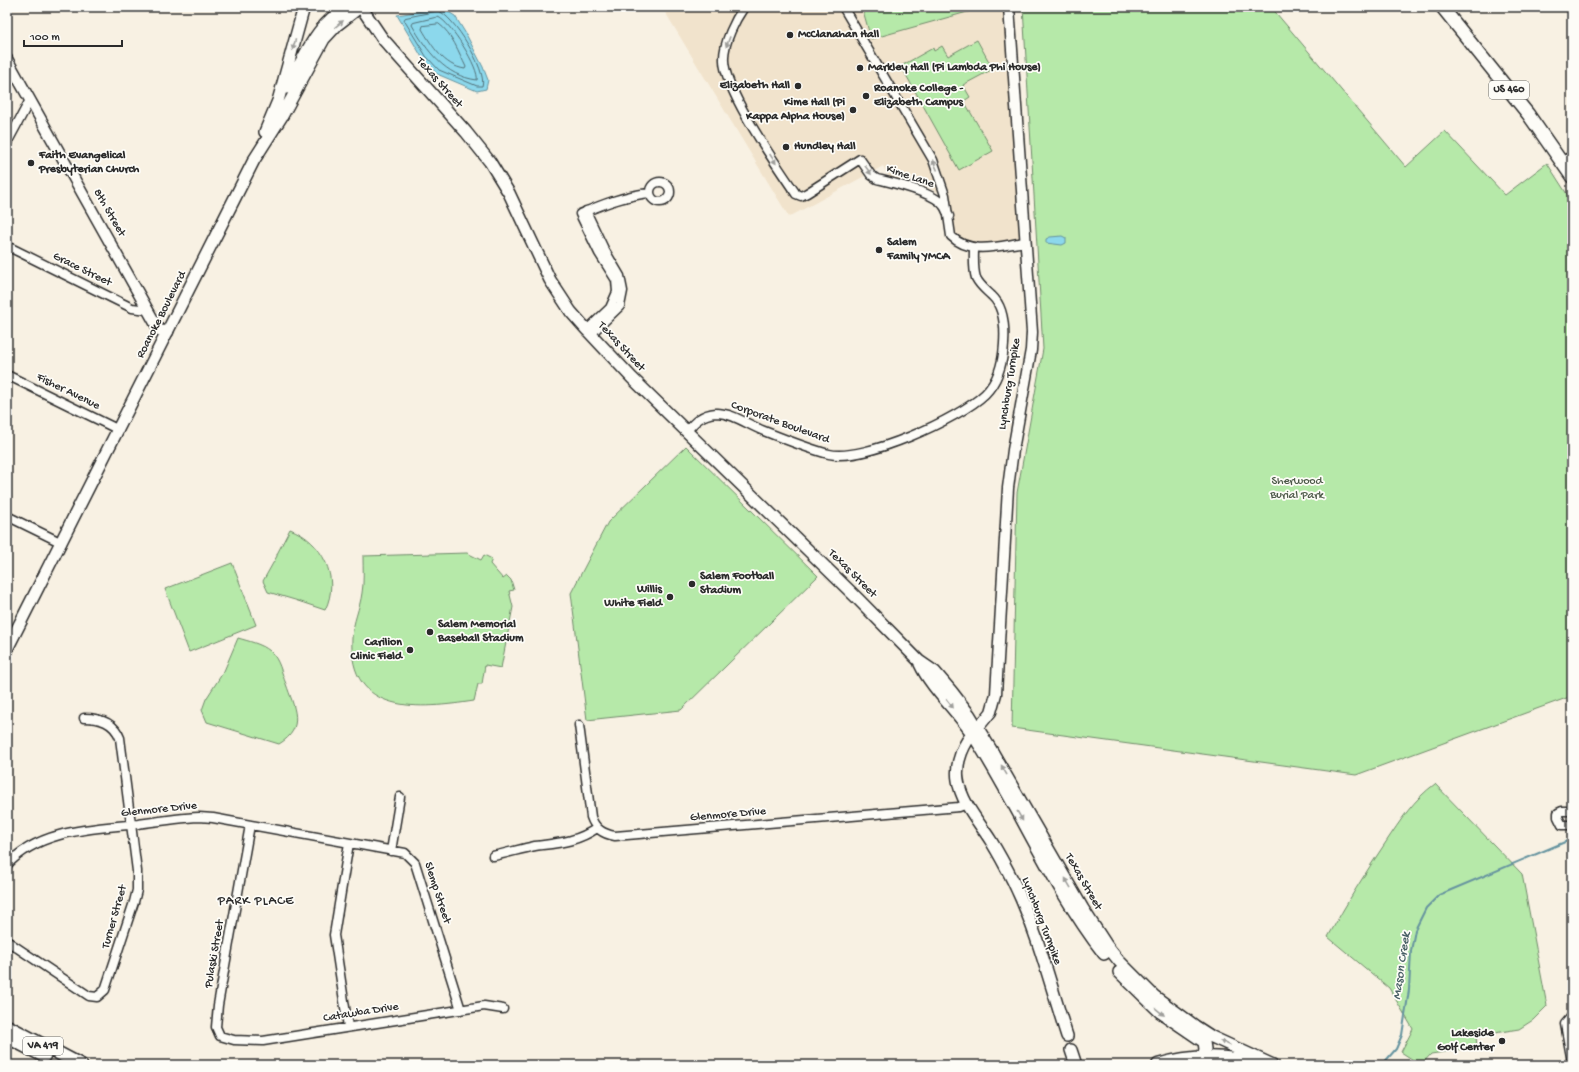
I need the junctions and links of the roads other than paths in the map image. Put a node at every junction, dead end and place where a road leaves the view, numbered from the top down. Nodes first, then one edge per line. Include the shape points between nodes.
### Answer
1 (304, 7) edge
2 (347, 7) edge
3 (360, 7) edge
4 (744, 7) edge
5 (843, 7) edge
6 (1009, 7) edge
7 (1442, 7) edge
8 (7, 60) edge
9 (30, 100) junction
10 (278, 101) junction
11 (7, 143) edge
12 (1567, 159) edge
13 (254, 160) junction
14 (1572, 177) edge
15 (649, 193) dead end
16 (949, 216) junction
17 (1026, 242) junction
18 (7, 246) edge
19 (974, 248) junction
20 (148, 310) junction
21 (168, 332) junction
22 (589, 332) junction
23 (7, 375) edge
24 (119, 430) junction
25 (686, 432) junction
26 (7, 516) edge
27 (62, 543) junction
28 (7, 650) edge
29 (84, 718) dead end
30 (579, 725) dead end
31 (975, 731) junction
32 (400, 797) dead end
33 (967, 804) junction
34 (1572, 811) edge
35 (132, 824) junction
36 (1572, 824) edge
37 (250, 825) junction
38 (597, 828) junction
39 (349, 843) junction
40 (391, 851) junction
41 (493, 856) dead end
42 (7, 865) edge
43 (7, 941) edge
44 (461, 1010) junction
45 (502, 1010) dead end
46 (1572, 1016) edge
47 (7, 1026) edge
48 (348, 1027) junction
49 (1067, 1036) dead end
50 (7, 1038) edge
51 (223, 1038) joint
52 (1071, 1050) dead end
53 (1203, 1058) junction
54 (1572, 1062) edge
55 (62, 1065) edge
56 (80, 1065) edge
57 (1076, 1065) edge
58 (1158, 1065) edge
59 (1267, 1065) edge
60 (1273, 1065) edge

1 -> 10 main road
2 - 10 main road via 333,16 316,33
13 -> 3 main road, Roanoke Boulevard via 282,116 324,39
3 - 22 main road, Texas Street via 382,38 490,162 509,193 550,280 571,312
4 -> 16 street, Kime Lane via 727,44 724,67 751,124 796,194 801,196 807,193 860,159 877,179 914,189 933,198 943,204
16 -> 5 street, Kime Lane via 946,195 933,160
6 - 17 street, Lynchburg Turnpike
7 - 12 main road, US 460
8 - 9 street, 8th Street
9 - 11 street
9 - 20 street, 8th Street
10 - 13 main road
12 - 14 main road, US 460
13 - 21 main road, Roanoke Boulevard
15 - 22 street via 613,200 583,212 620,276 623,291 620,306
16 - 19 street, Kime Lane via 951,236 961,244
17 - 19 street
17 - 31 street, Lynchburg Turnpike via 1031,350 1008,488 996,694 991,712
18 - 20 street, Grace Street via 132,308
19 - 25 street, Corporate Boulevard via 976,277 983,289 993,296 1002,313 1004,345 996,379 985,394 968,408 927,430 861,453 843,455 830,454 726,414 704,416 694,421
20 - 21 street, 8th Street via 159,330
21 - 24 main road, Roanoke Boulevard
22 - 25 main road, Texas Street
23 - 24 street, Fisher Avenue
24 - 27 main road, Roanoke Boulevard
25 - 31 main road, Texas Street via 858,598 919,661 935,672
26 - 27 street
27 - 28 main road, Roanoke Boulevard via 52,557
29 - 35 street, Turner Street via 106,721 118,732
30 - 38 street via 591,817
31 - 33 main road, Lynchburg Turnpike via 971,743 961,755 957,771 957,778
31 -> 53 main road, Texas Street via 1075,912 1097,945 1115,968 1147,1000 1176,1024 1204,1042
60 -> 31 main road, Texas Street via 1212,1037 1195,1026 1154,996 1119,961 1083,909
32 - 40 street
33 - 38 street, Glenmore Drive via 959,807 615,836
33 - 49 main road, Lynchburg Turnpike via 1001,858 1021,899
34 - 36 street via 1562,810 1558,817 1562,825
35 - 37 street, Glenmore Drive via 199,817
35 - 42 street, Glenmore Drive via 81,830 51,838 22,851
35 - 43 street, Turner Street via 137,890 105,990 101,995 93,997 73,986
37 - 39 street, Glenmore Drive
37 - 51 street, Pulaski Street via 218,1005 216,1027
38 - 41 street via 588,835 569,842
39 - 40 street, Glenmore Drive
39 - 48 street via 334,935
40 - 44 street, Slemp Street via 405,854 415,863
44 - 45 street, Catawba Drive via 484,1006
44 - 48 street, Catawba Drive
46 - 54 street via 1565,1024
47 - 56 main road, VA 419
48 - 51 street, Catawba Drive via 263,1041
50 - 55 main road, VA 419
52 - 57 main road
53 - 58 main road
53 - 59 main road via 1239,1059

